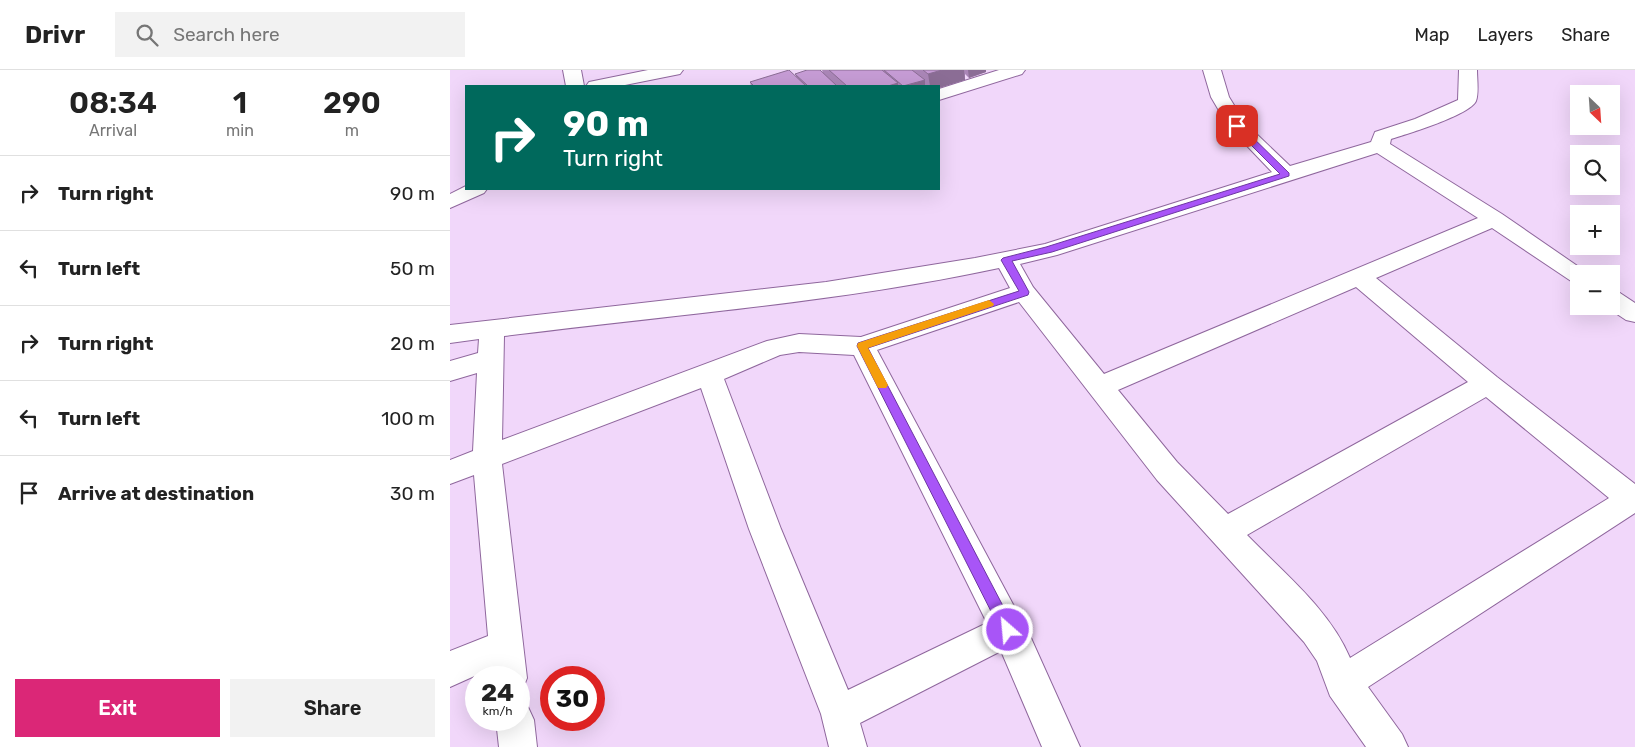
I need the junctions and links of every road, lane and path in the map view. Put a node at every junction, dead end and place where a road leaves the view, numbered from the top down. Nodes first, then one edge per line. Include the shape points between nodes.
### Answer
1 (572, 70) edge
2 (674, 70) edge
3 (1016, 70) edge
4 (1212, 70) edge
5 (1468, 70) edge
6 (636, 82) edge
7 (575, 85) edge
8 (604, 85) edge
9 (940, 96) edge
10 (1380, 146) junction
11 (1286, 174) junction
12 (475, 190) edge
13 (450, 202) edge
14 (1494, 219) junction
15 (1006, 260) junction
16 (1570, 270) edge
17 (1358, 276) junction
18 (1024, 292) junction
19 (1620, 305) edge
20 (1635, 314) edge
21 (492, 328) junction
22 (450, 334) edge
23 (862, 346) junction
24 (491, 358) junction
25 (450, 371) edge
26 (709, 374) junction
27 (1488, 384) junction
28 (1099, 386) junction
29 (487, 459) junction
30 (450, 472) edge
31 (1633, 498) edge
32 (1224, 532) junction
33 (1008, 630) junction
34 (507, 662) edge
35 (450, 669) edge
36 (1343, 683) junction
37 (516, 731) edge
38 (843, 731) edge
39 (518, 747) edge
40 (1061, 747) edge
41 (1390, 747) edge

1 - 7 street
2 - 6 street
3 - 9 street
4 - 11 street via 1220,97 1237,126
5 - 10 street via 1466,103 1422,123 1382,136
6 - 8 street
10 - 11 street
10 - 14 street
11 - 15 street via 1048,250
12 - 13 street
14 - 16 street
14 - 17 street
15 - 18 street
15 - 21 street via 787,295
17 - 27 street
17 - 28 street
18 - 23 street
18 - 28 street
19 - 20 street
21 - 22 street
21 - 24 street
23 - 26 street via 799,343 776,347
23 - 33 street
24 - 25 street
24 - 29 street
26 - 29 street
26 - 38 street
27 - 31 street
27 - 32 street
28 - 32 street via 1167,471
29 - 30 street
29 - 34 street
31 - 36 street
32 - 36 street via 1316,630 1330,651
33 - 38 street
33 - 40 street
34 - 35 street
36 - 41 street
37 - 39 street

